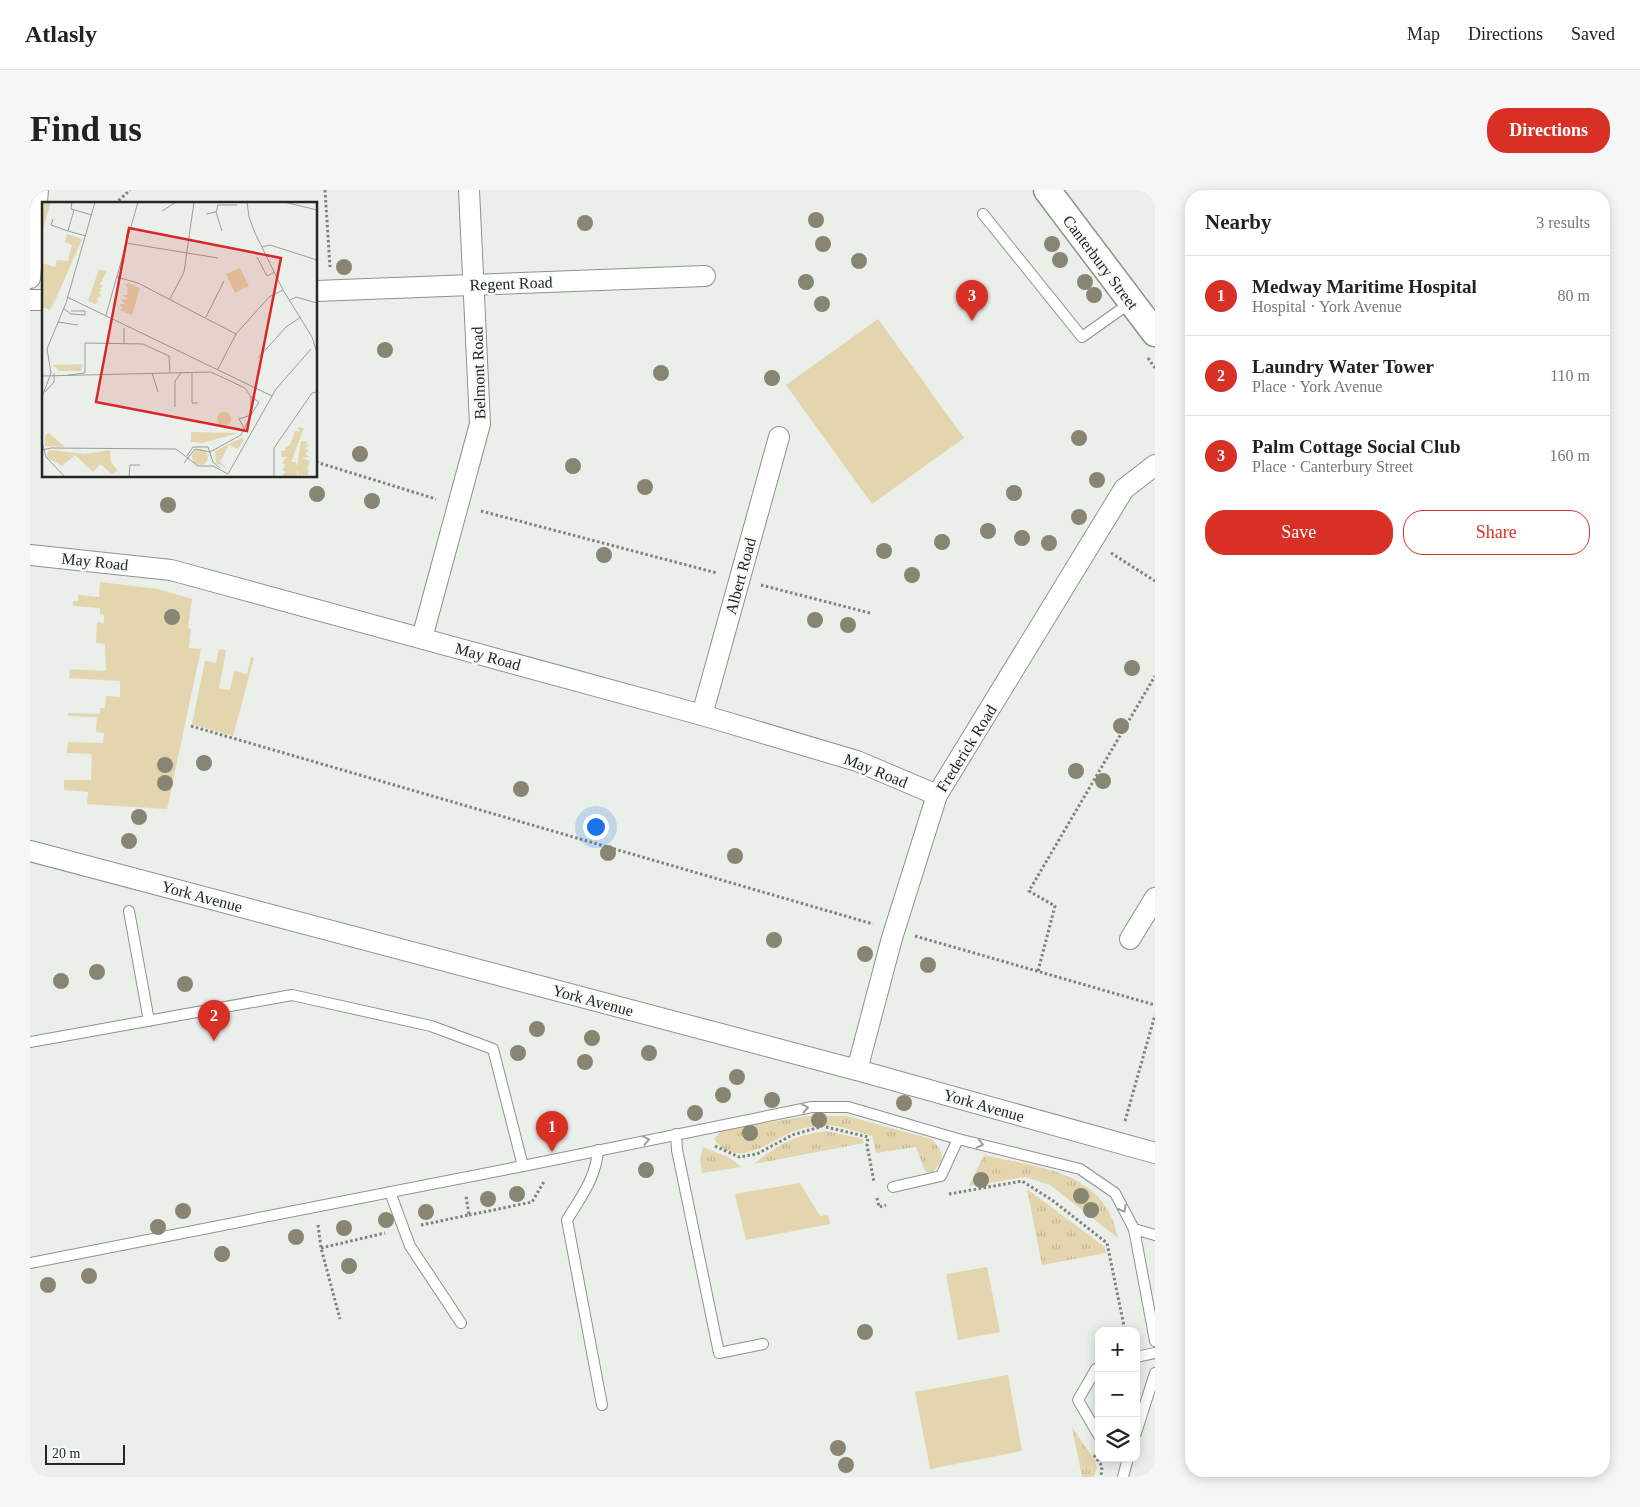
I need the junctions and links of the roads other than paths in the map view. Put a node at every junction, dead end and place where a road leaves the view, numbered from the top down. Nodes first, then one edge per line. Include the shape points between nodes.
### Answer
1 (38, 190) edge
2 (470, 190) edge
3 (1047, 190) edge
4 (983, 214) dead end
5 (705, 276) dead end
6 (30, 278) edge
7 (473, 285) junction
8 (324, 291) edge
9 (1132, 302) junction
10 (1155, 333) edge
11 (779, 437) dead end
12 (1155, 465) edge
13 (30, 555) edge
14 (422, 638) junction
15 (702, 715) junction
16 (937, 795) junction
17 (30, 851) edge
18 (1155, 898) edge
19 (129, 911) dead end
20 (1130, 939) dead end
21 (149, 1021) junction
22 (30, 1042) edge
23 (857, 1070) junction
24 (676, 1134) junction
25 (958, 1139) junction
26 (598, 1150) junction
27 (1155, 1153) edge
28 (523, 1166) junction
29 (893, 1187) dead end
30 (390, 1192) junction
31 (1134, 1229) junction
32 (1155, 1235) edge
33 (30, 1263) edge
34 (461, 1323) dead end
35 (1155, 1341) edge
36 (763, 1344) dead end
37 (1155, 1353) edge
38 (1140, 1357) edge
39 (1095, 1371) edge
40 (1155, 1373) edge
41 (602, 1405) dead end
42 (1140, 1420) edge
43 (1095, 1429) edge
44 (1126, 1462) edge
45 (1123, 1477) edge

1 - 6 street
2 - 7 street, Belmont Road
3 - 9 street, Canterbury Street
4 - 9 lane via 1082,337
5 - 7 street, Regent Road
7 - 8 street, Regent Road
7 - 14 street, Belmont Road via 480,424
9 - 10 street, Canterbury Street
11 - 15 street, Albert Road
12 - 16 street, Frederick Road via 1124,489
13 - 14 street, May Road via 171,570
14 - 15 street, May Road
15 - 16 street, May Road via 857,761
16 - 23 street, Frederick Road via 894,930
17 - 23 street, York Avenue
18 - 20 street
19 - 21 lane
21 - 22 lane
21 - 28 lane via 292,995 431,1026 493,1049
23 - 27 street, York Avenue
24 -> 25 lane via 812,1107 848,1107
26 -> 24 lane
24 - 36 lane via 719,1353
25 - 29 lane via 942,1176
25 -> 31 lane via 1080,1169 1115,1193
26 - 28 lane
26 - 41 lane via 592,1180 567,1220
28 - 30 lane
30 - 33 lane
30 - 34 lane via 410,1246
31 - 32 lane
31 - 35 lane
37 - 38 lane
39 - 43 lane via 1078,1400
40 - 42 lane
44 - 45 lane

